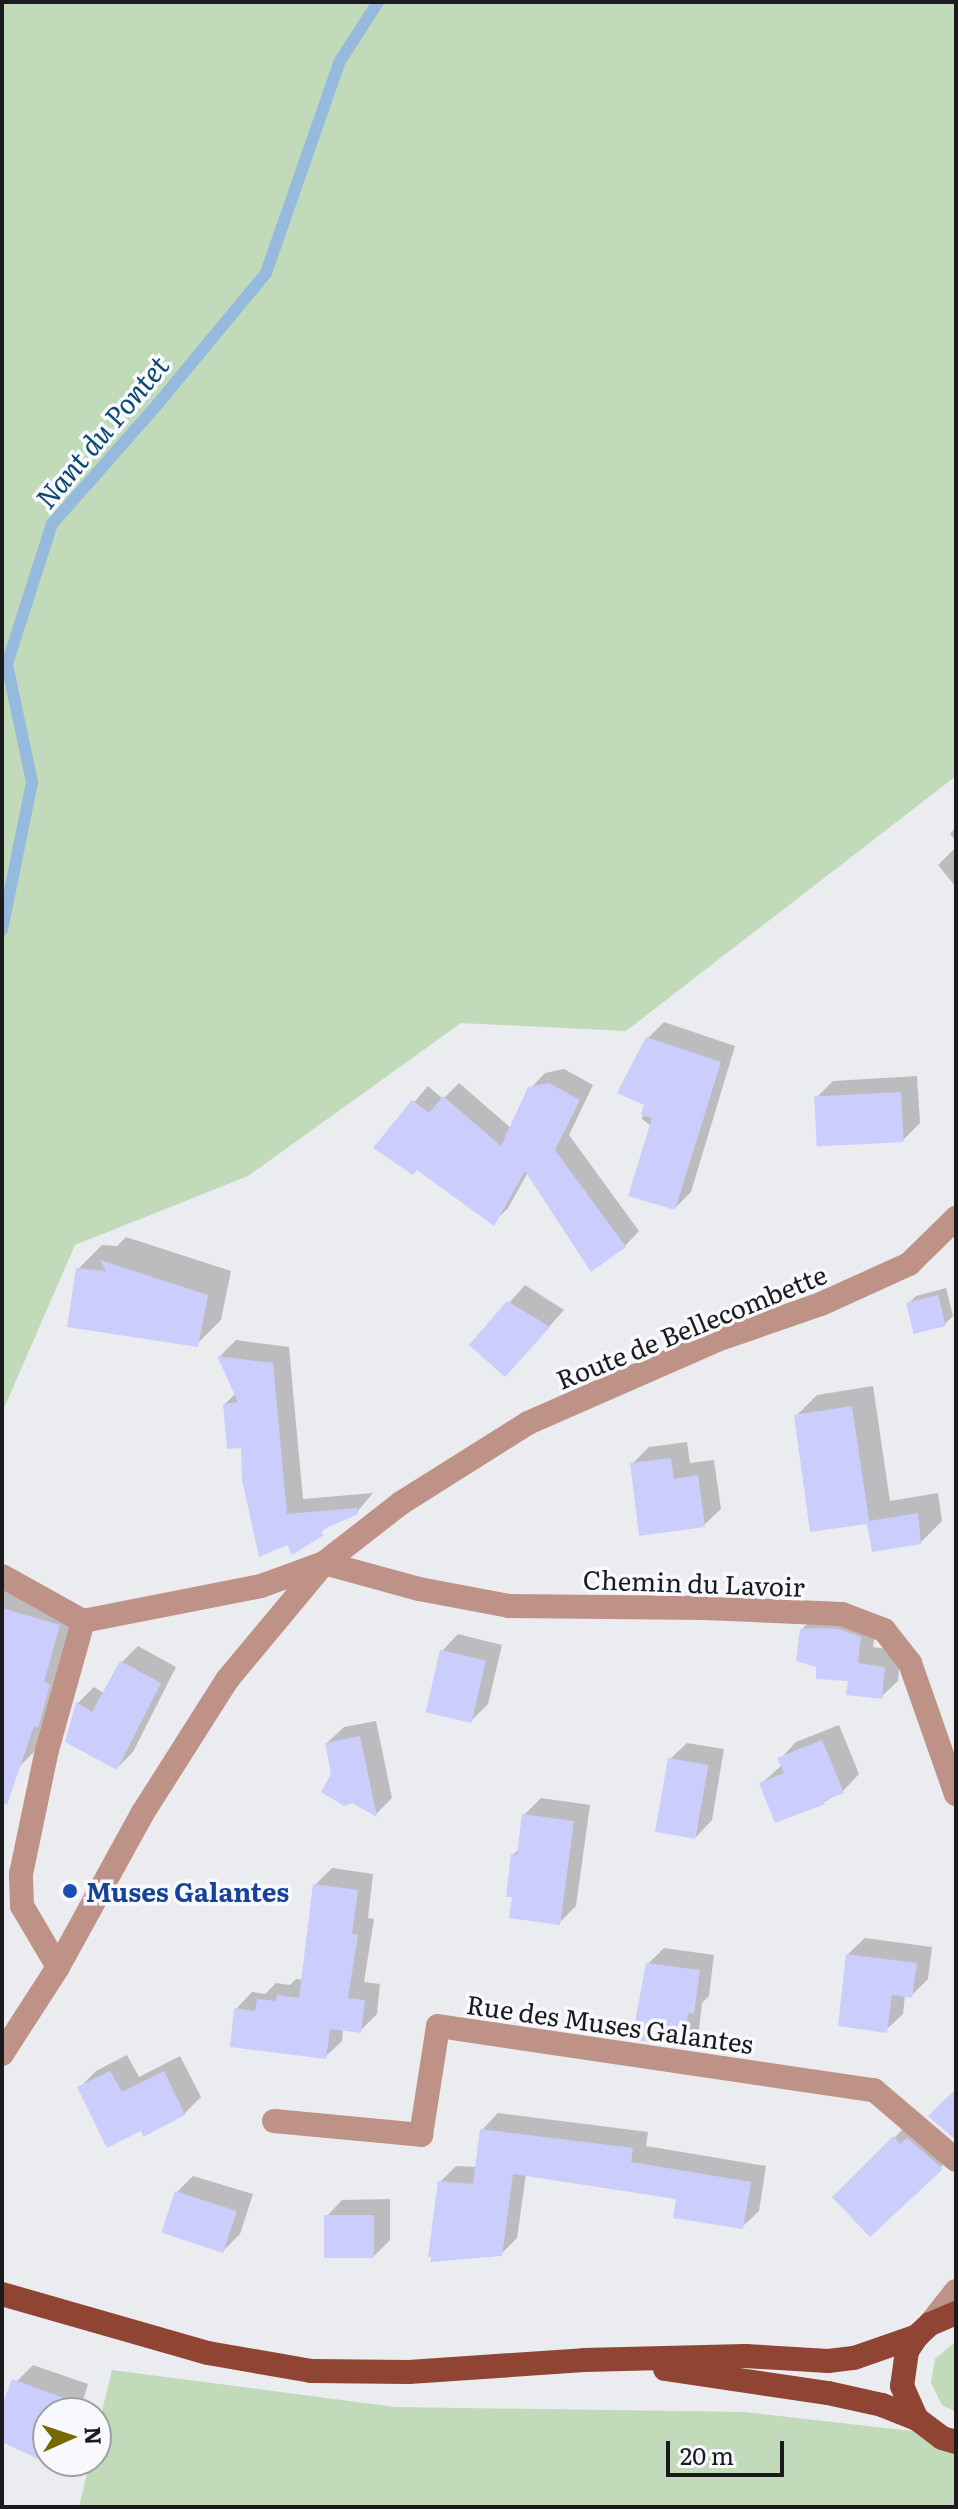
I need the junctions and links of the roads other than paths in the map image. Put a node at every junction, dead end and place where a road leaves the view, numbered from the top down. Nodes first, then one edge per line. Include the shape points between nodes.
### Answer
1 (956, 1218) edge
2 (324, 1563) junction
3 (2, 1576) edge
4 (83, 1621) junction
5 (956, 1794) edge
6 (12, 1901) edge
7 (58, 1967) junction
8 (2, 2054) edge
9 (274, 2121) dead end
10 (956, 2160) edge
11 (956, 2291) edge
12 (2, 2294) edge
13 (956, 2313) edge
14 (923, 2330) junction
15 (615, 2360) junction
16 (917, 2419) junction
17 (956, 2442) edge

1 - 2 street, Route de Bellecombette via 909,1264 528,1423 401,1503
2 - 4 street, Route de Bellecombette via 261,1586
2 - 5 street, Chemin du Lavoir via 509,1606 842,1614 884,1630 910,1663
2 - 7 street, Route de Bellecombette via 227,1680 142,1814
3 - 4 street
4 - 6 street
6 - 7 street
7 - 8 street, Route de Bellecombette
9 - 10 street, Rue des Muses Galantes via 421,2135 438,2026 874,2090
11 - 14 street
12 - 15 main road via 208,2353 311,2371 409,2372
13 - 14 main road
14 - 15 main road via 854,2358 828,2361 745,2356
14 - 16 main road via 907,2351 902,2386
15 - 16 main road via 828,2393
16 - 17 main road

